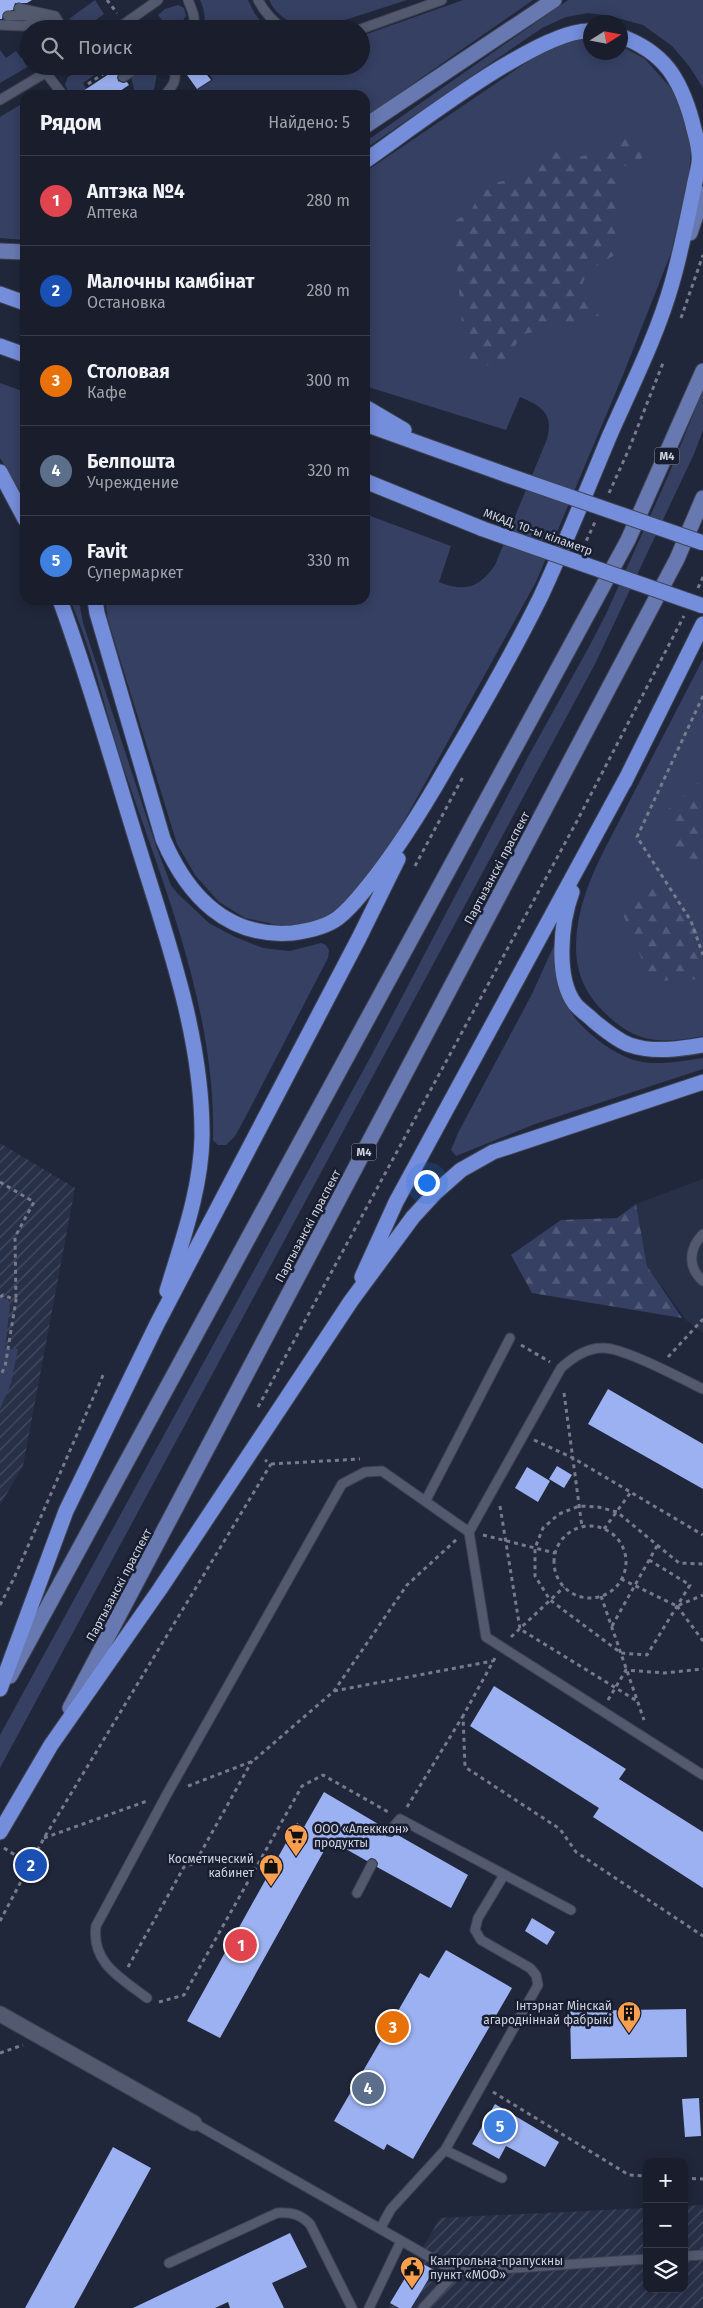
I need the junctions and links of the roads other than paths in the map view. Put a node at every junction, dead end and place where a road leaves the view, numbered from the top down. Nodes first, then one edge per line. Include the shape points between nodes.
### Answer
1 (158, 0) edge
2 (188, 0) edge
3 (258, 0) edge
4 (442, 0) edge
5 (554, 0) edge
6 (19, 8) dead end
7 (8, 16) dead end
8 (55, 16) junction
9 (42, 20) edge
10 (57, 20) edge
11 (130, 20) edge
12 (194, 20) edge
13 (272, 20) edge
14 (0, 25) edge
15 (20, 26) edge
16 (370, 26) edge
17 (583, 30) edge
18 (628, 39) edge
19 (43, 75) edge
20 (48, 75) edge
21 (126, 75) edge
22 (176, 75) edge
23 (123, 77) dead end
24 (59, 90) edge
25 (169, 90) edge
26 (0, 100) edge
27 (370, 123) edge
28 (370, 158) edge
29 (703, 194) edge
30 (0, 251) edge
31 (20, 252) edge
32 (672, 285) junction
33 (0, 294) edge
34 (20, 301) edge
35 (0, 346) edge
36 (20, 353) edge
37 (703, 371) edge
38 (370, 410) edge
39 (370, 426) edge
40 (433, 448) junction
41 (0, 472) edge
42 (370, 483) edge
43 (703, 498) edge
44 (20, 509) edge
45 (703, 543) edge
46 (699, 600) edge
47 (62, 605) edge
48 (96, 605) edge
49 (703, 624) edge
50 (628, 775) junction
51 (420, 813) junction
52 (703, 1046) edge
53 (703, 1082) edge
54 (703, 1234) edge
55 (703, 1281) edge
56 (351, 1301) junction
57 (157, 1324) junction
58 (510, 1338) road end
59 (703, 1390) edge
60 (426, 1500) junction
61 (469, 1532) junction
62 (0, 1689) edge
63 (0, 1694) edge
64 (51, 1745) junction
65 (703, 1775) edge
66 (390, 1831) dead end
67 (0, 1832) edge
68 (372, 1864) dead end
69 (504, 1875) junction
70 (357, 1892) dead end
71 (571, 1910) dead end
72 (147, 1998) dead end
73 (0, 2014) edge
74 (194, 2122) joint
75 (445, 2150) junction
76 (502, 2178) dead end
77 (380, 2228) junction
78 (401, 2241) junction
79 (703, 2255) edge
80 (688, 2256) edge
81 (643, 2259) edge
82 (169, 2264) dead end
83 (456, 2272) junction
84 (352, 2308) edge
85 (369, 2308) edge
86 (423, 2308) edge

1 - 11 lane
2 - 12 lane
3 - 13 lane
4 - 16 lane
5 - 27 main road
6 - 8 lane
7 - 8 lane
8 - 9 lane
8 - 10 lane
14 - 15 lane
17 - 28 highway via 559,37 509,62
18 - 32 highway via 641,44 672,72 687,103 697,138 700,162
19 - 26 lane
20 - 24 lane
21 - 23 lane
22 - 25 lane
29 - 32 main road
30 - 31 main road
32 - 51 highway via 540,596 488,698
33 - 34 highway
35 - 36 highway
37 - 63 main road, М4 via 628,540
38 - 40 highway
39 - 40 highway
40 - 45 highway, bridge
41 - 44 highway
42 - 46 highway, МКАД, 10-ы кіламетр, bridge via 483,529
43 - 64 main road, Партызанскі праспект / М4 via 636,636
47 - 57 highway via 177,973 197,1073 202,1138 197,1177 189,1218
48 - 51 highway via 163,839 183,877 217,913 263,933 297,932 320,927 338,918 352,905 388,862
49 - 50 highway
50 - 52 highway via 570,897 562,944 565,985 575,1004 605,1031 630,1045 663,1049
50 - 56 highway via 396,1202
51 - 57 highway via 359,938
53 - 56 highway via 502,1149 467,1167 436,1192 413,1218
54 - 55 lane via 691,1256 693,1268
56 - 64 highway via 160,1589
57 - 62 highway via 66,1511
58 - 60 lane
59 - 61 lane via 621,1352 602,1348 581,1353 561,1368
60 - 61 lane
60 - 72 lane via 382,1471 365,1472 342,1484 167,1794 96,1926 94,1939 102,1960
61 - 65 lane via 486,1637
64 - 67 highway, Партызанскі праспект / М4
66 - 69 lane via 400,1819
68 - 70 lane
69 - 71 lane
69 - 75 lane via 478,1918 475,1930 481,1940 530,1968 538,1985
73 - 74 street
74 - 77 lane
75 - 76 lane
75 - 77 lane via 391,2210
77 - 78 lane
78 - 83 lane
78 - 85 lane
79 - 80 lane
81 - 83 lane
82 - 84 lane via 277,2213 290,2212 302,2216 310,2224
83 - 86 lane

